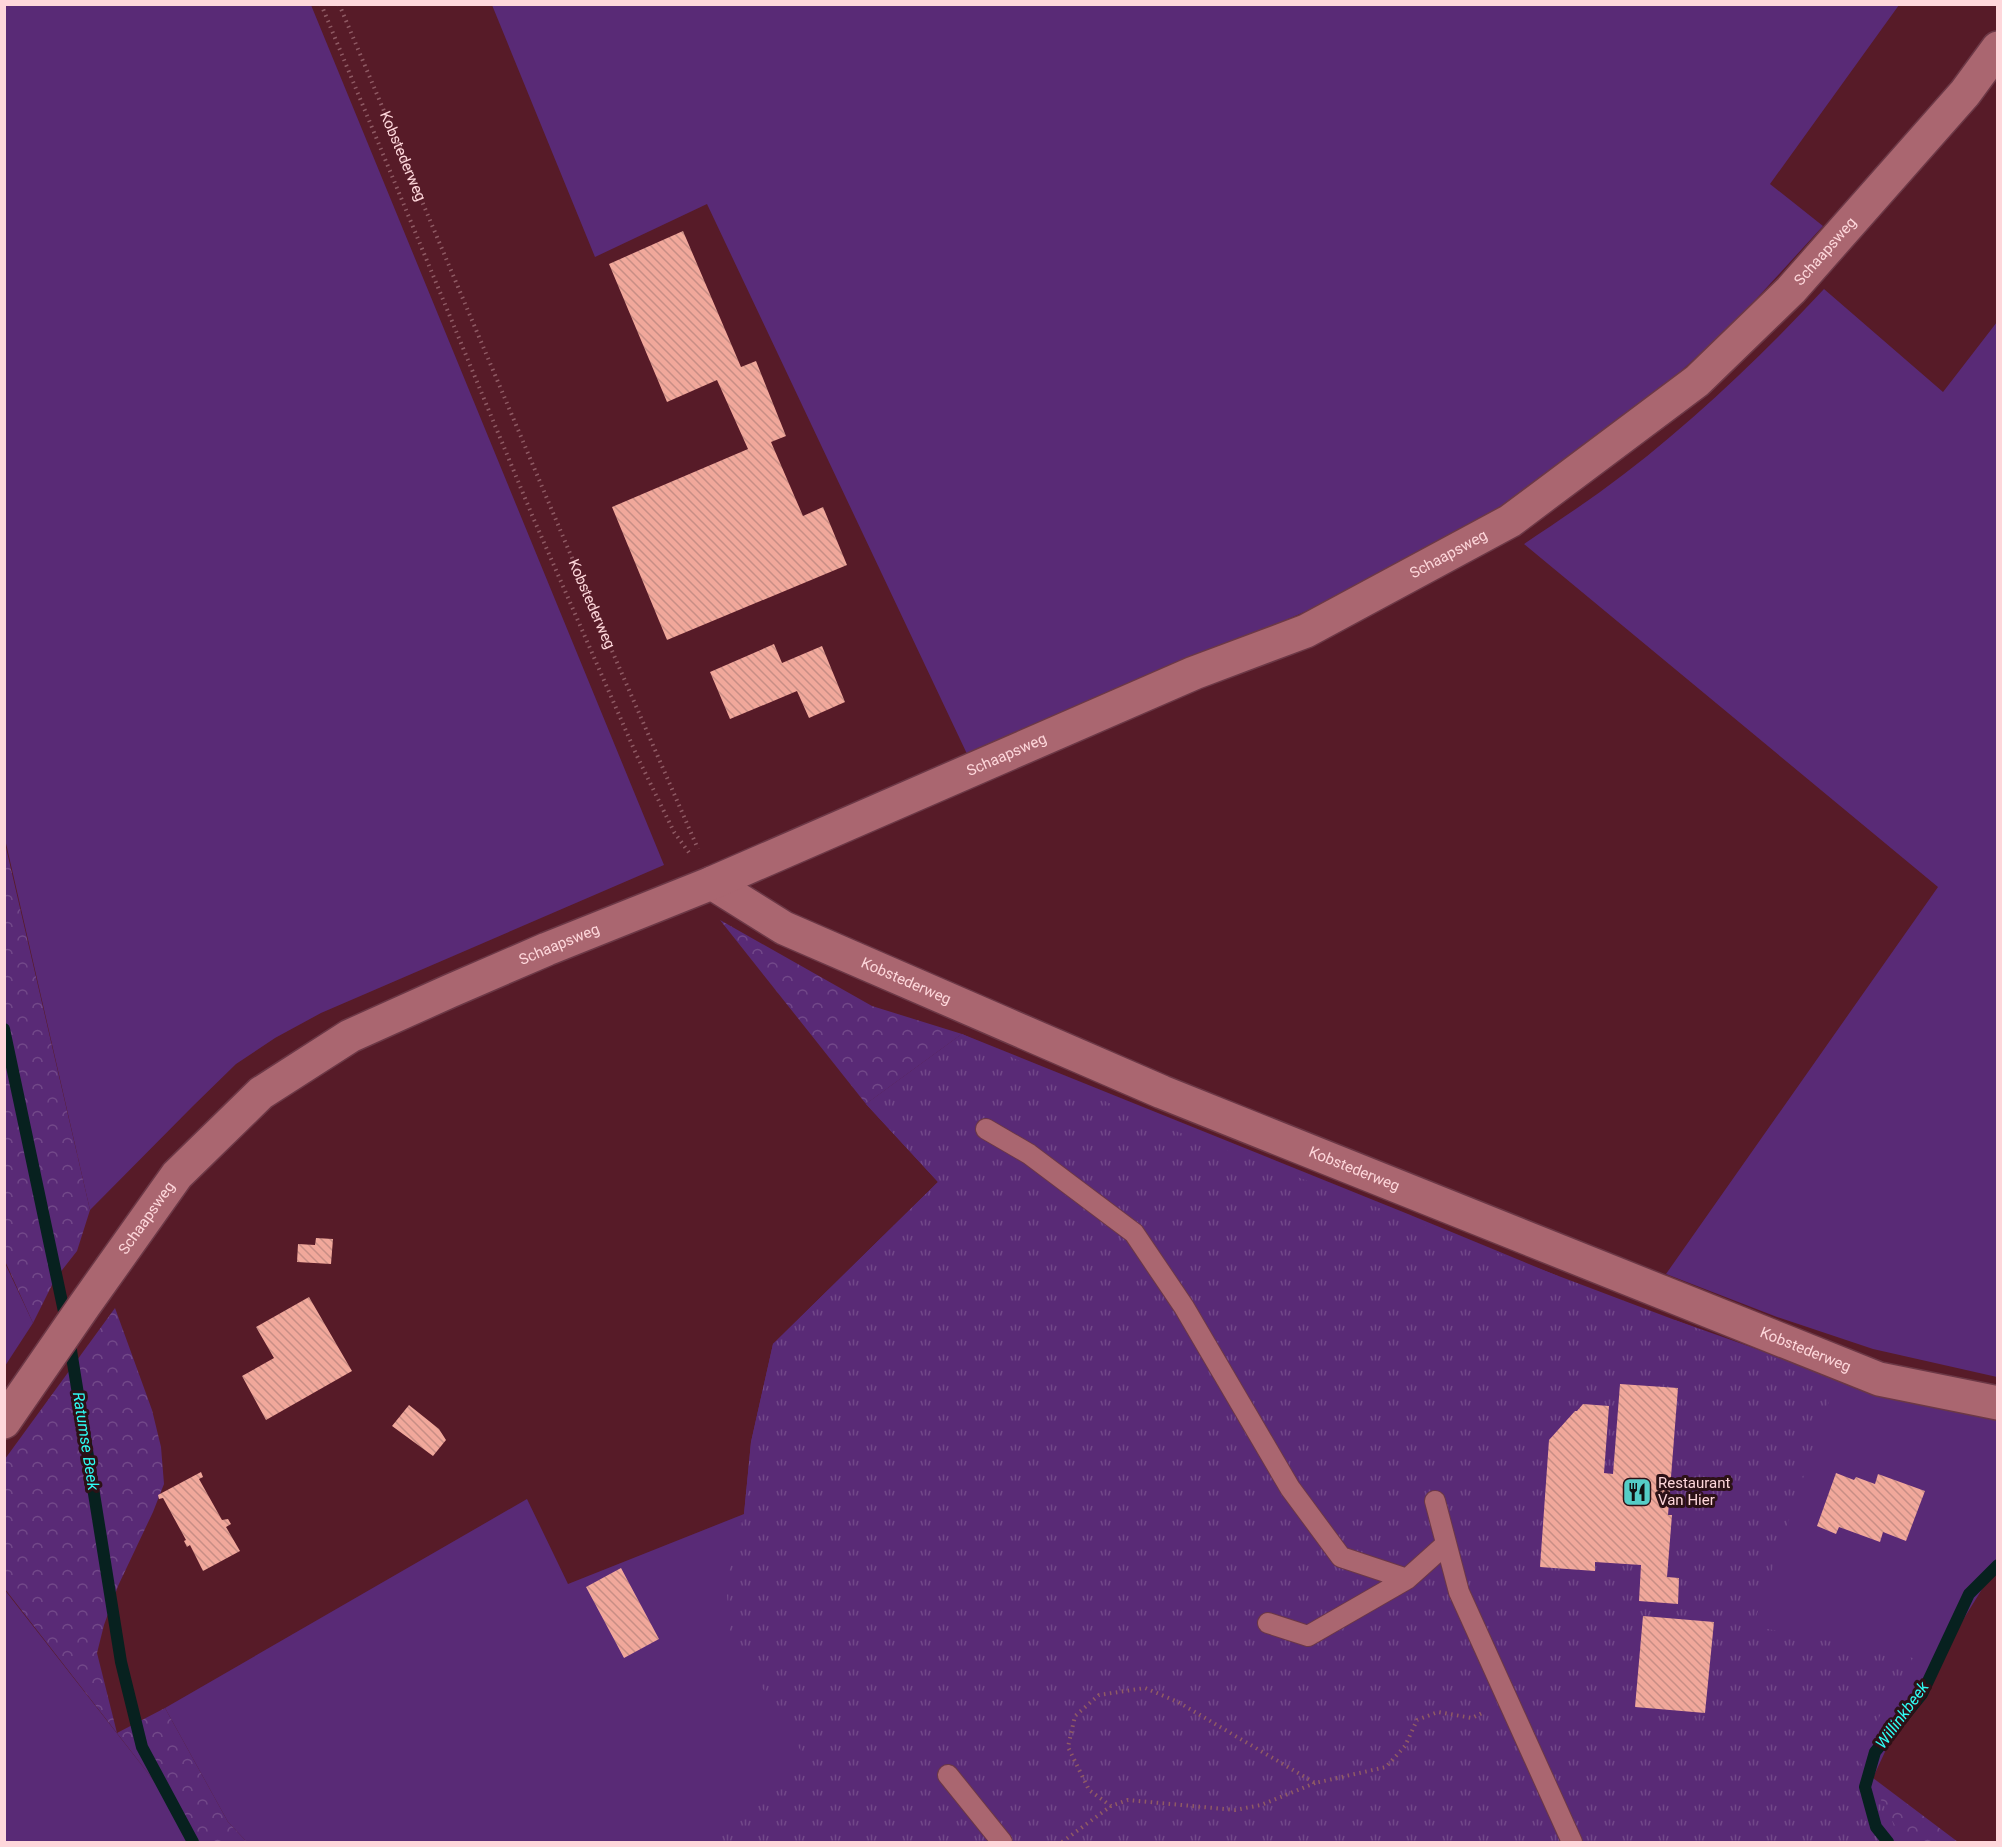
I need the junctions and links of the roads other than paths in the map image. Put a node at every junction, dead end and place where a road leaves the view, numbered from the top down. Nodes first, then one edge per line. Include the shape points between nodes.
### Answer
1 (1998, 48) edge
2 (712, 883) junction
3 (986, 1129) dead end
4 (1998, 1403) edge
5 (4, 1422) edge
6 (1435, 1501) dead end
7 (1446, 1544) junction
8 (1407, 1579) junction
9 (1268, 1623) dead end
10 (948, 1775) dead end
11 (1002, 1842) edge
12 (1572, 1842) edge

1 - 2 street, Schaapsweg via 1965,93 1791,290 1697,381 1510,520 1306,632 1194,673
2 - 4 street, Kobstederweg via 784,928 1173,1096 1879,1379
2 - 5 street, Schaapsweg via 350,1036 261,1092 177,1175
3 - 8 lane via 1029,1154 1134,1233 1184,1307 1290,1488 1341,1557
6 - 7 lane
7 - 8 lane
7 - 12 lane via 1459,1592
8 - 9 lane via 1308,1636
10 - 11 lane

